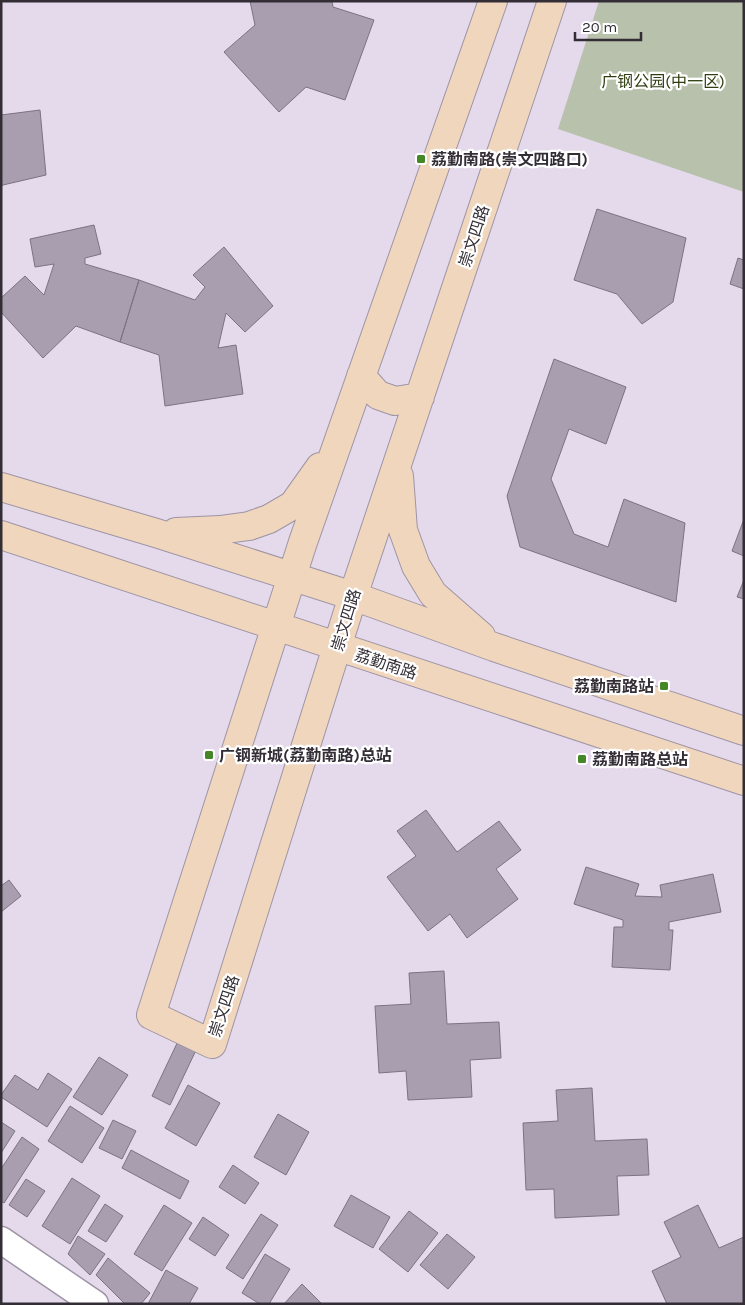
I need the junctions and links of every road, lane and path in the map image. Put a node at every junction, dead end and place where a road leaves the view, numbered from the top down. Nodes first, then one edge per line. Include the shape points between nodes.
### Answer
1 (493, 1) edge
2 (552, 1) edge
3 (361, 376) junction
4 (420, 397) junction
5 (338, 441) junction
6 (398, 464) junction
7 (1, 488) edge
8 (156, 533) junction
9 (1, 535) edge
10 (292, 576) junction
11 (353, 596) junction
12 (276, 626) junction
13 (494, 647) junction
14 (337, 648) junction
15 (744, 731) edge
16 (744, 781) edge
17 (1, 1240) edge
18 (95, 1304) edge

1 - 3 main road, 崇文四路
2 - 4 main road, 崇文四路
3 - 4 main road via 378,395 395,401
3 - 5 main road, 崇文四路
4 - 6 main road, 崇文四路
5 - 8 main road via 293,505 269,520 220,530
5 - 10 main road, 崇文四路
6 - 11 main road, 崇文四路
6 - 13 main road via 403,530 416,566 433,594
7 - 8 main road
8 - 10 main road
9 - 12 main road, 荔勤南路
10 - 11 main road
10 - 12 main road, 崇文四路
11 - 13 main road
11 - 14 main road, 崇文四路
12 - 14 main road, 荔勤南路
12 - 14 main road, 崇文四路 via 151,1015 212,1044
13 - 15 main road
14 - 16 main road, 荔勤南路
17 - 18 street

